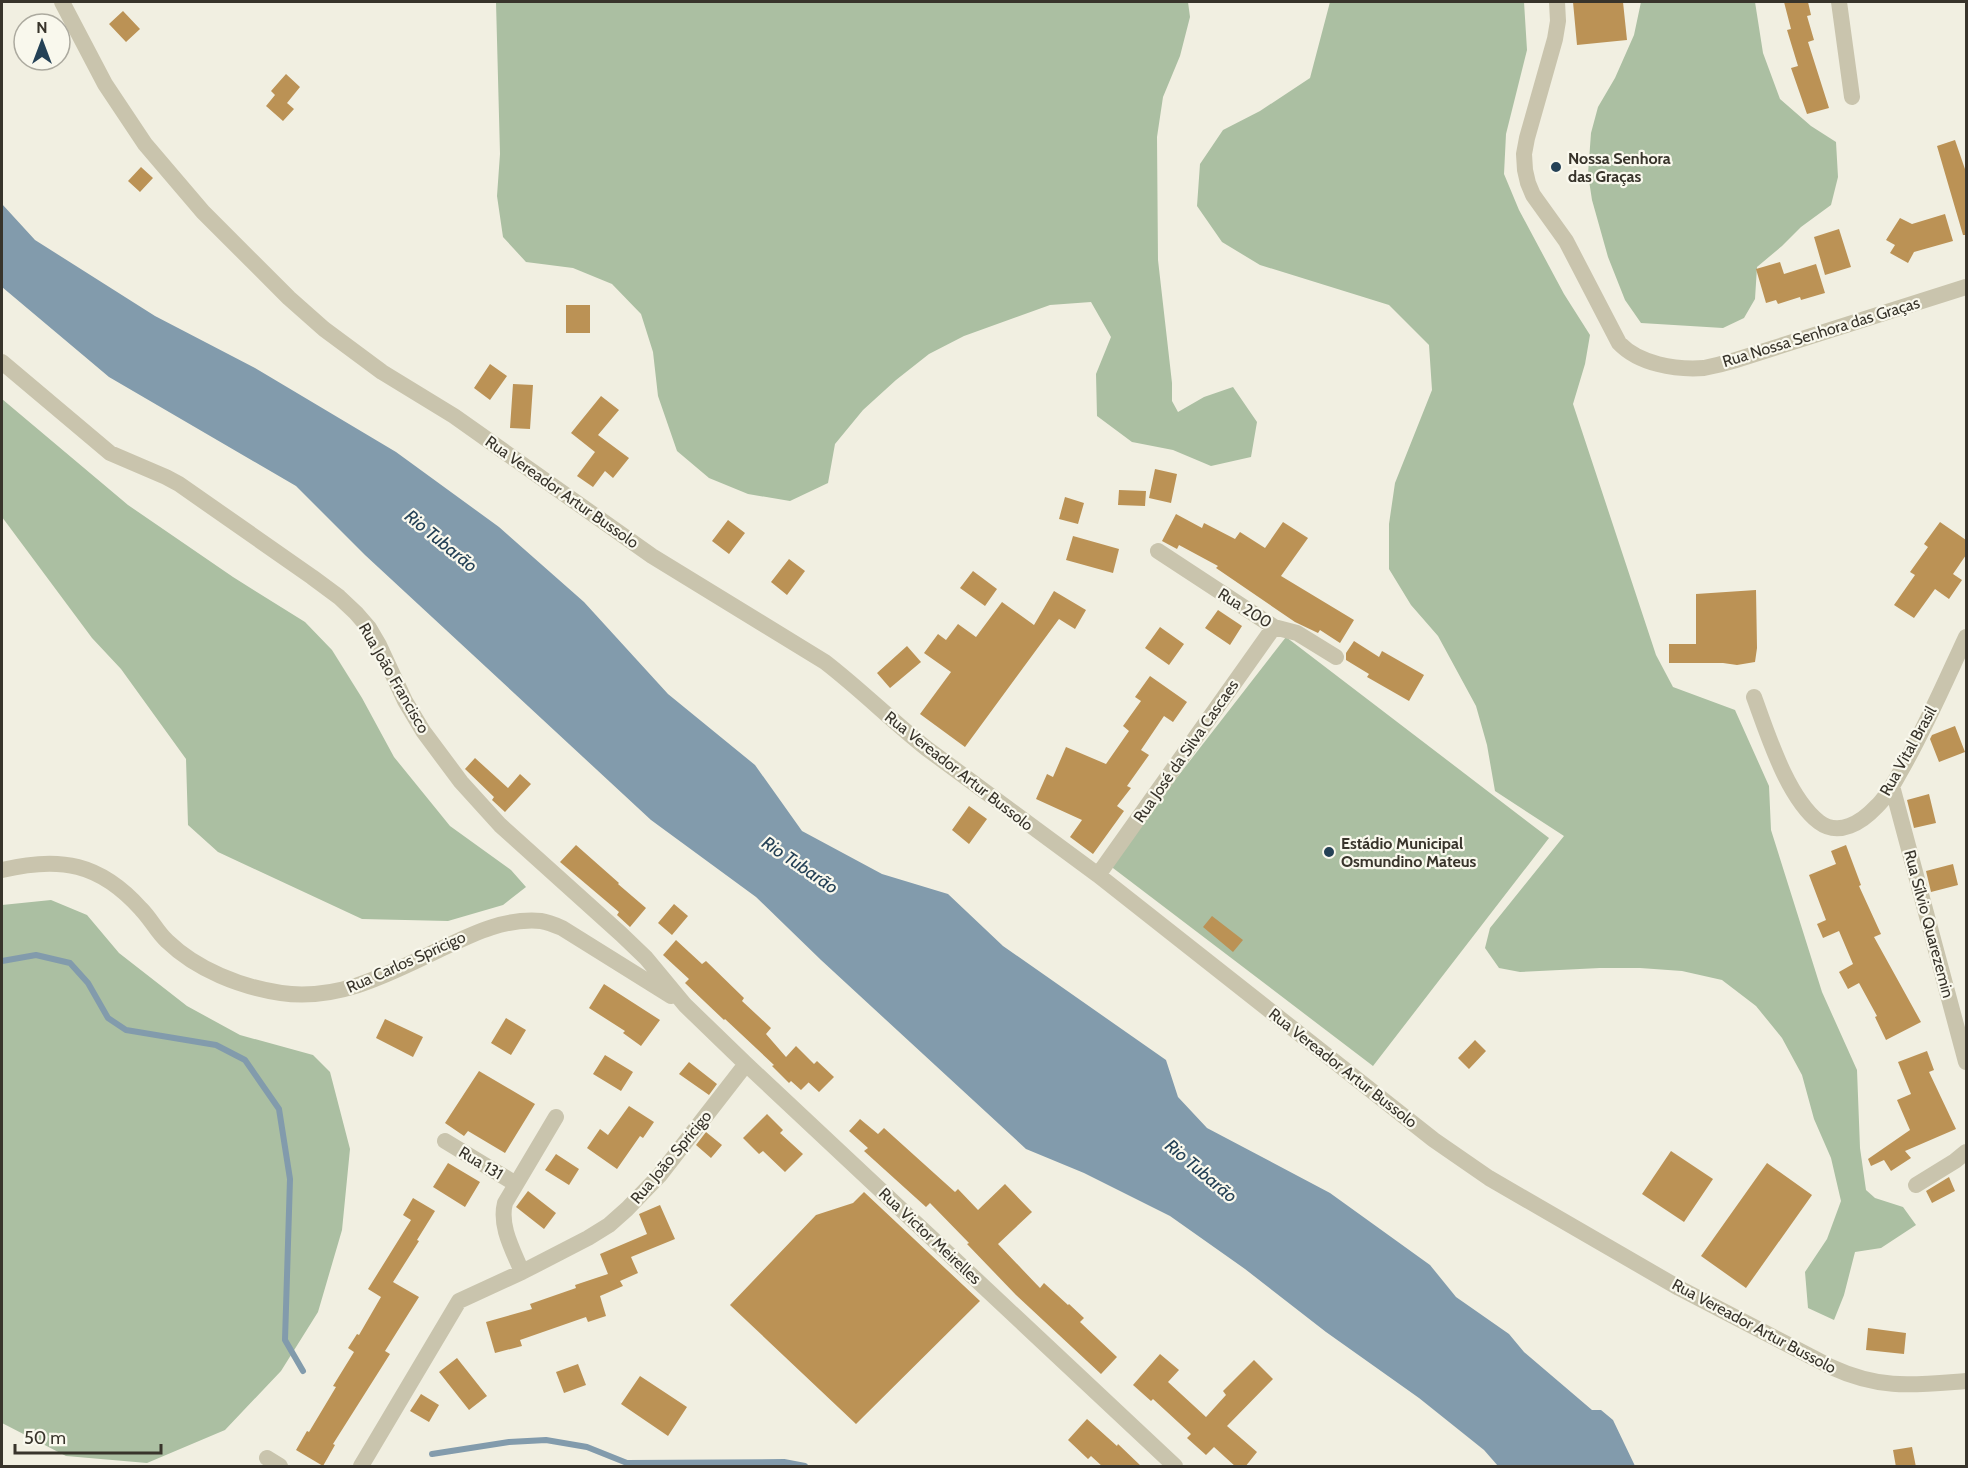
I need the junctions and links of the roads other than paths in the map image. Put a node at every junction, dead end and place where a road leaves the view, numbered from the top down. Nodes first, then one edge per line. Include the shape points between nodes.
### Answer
1 (62, 2) edge
2 (1557, 2) edge
3 (1839, 2) edge
4 (1852, 97) dead end
5 (1966, 287) edge
6 (2, 362) edge
7 (1158, 551) dead end
8 (1274, 627) junction
9 (1966, 637) edge
10 (1336, 657) dead end
11 (1754, 697) dead end
12 (1892, 786) junction
13 (2, 870) edge
14 (1098, 875) junction
15 (685, 1005) junction
16 (1966, 1062) edge
17 (746, 1064) junction
18 (556, 1117) dead end
19 (445, 1142) dead end
20 (1966, 1152) edge
21 (516, 1184) junction
22 (1916, 1185) dead end
23 (522, 1272) junction
24 (1966, 1381) edge
25 (361, 1467) edge
26 (1175, 1467) edge

1 - 14 street, Rua Vereador Artur Bussolo via 105,84 152,152 203,212 324,329 652,556 825,662 926,748
2 - 5 street, Rua Nossa Senhora das Graças via 1558,21 1527,138 1525,170 1533,195 1566,241 1626,351 1655,363 1704,368
3 - 4 street
6 - 15 street, Rua João Francisco via 110,453 179,484 312,577 356,613 379,645 423,731 461,782 500,825 637,950
7 - 8 street, Rua 200
8 - 10 street, Rua 200 via 1297,633
8 - 14 street, Rua José da Silva Cascaes
9 - 12 street, Rua Vital Brasil
11 - 12 street, Rua Vital Brasil via 1784,773 1810,814 1821,824 1847,827 1861,820 1877,807
12 - 16 street, Rua Sílvio Quarezemin
13 - 15 street, Rua Carlos Spricigo via 42,862 68,864 99,875 126,893 166,941 189,959 250,987 307,995 335,993 389,974 475,932 500,924 543,921 562,927
14 - 24 street, Rua Vereador Artur Bussolo via 1434,1140 1489,1178 1709,1304 1852,1377 1895,1385
15 - 17 street, Rua Victor Meirelles
17 - 23 street, Rua João Spricigo via 659,1176 627,1209 588,1238
17 - 26 street, Rua Victor Meirelles
18 - 21 street
19 - 21 street, Rua 131
20 - 22 street
21 - 23 street via 502,1213
23 - 25 street, Rua João Spricigo via 459,1301

